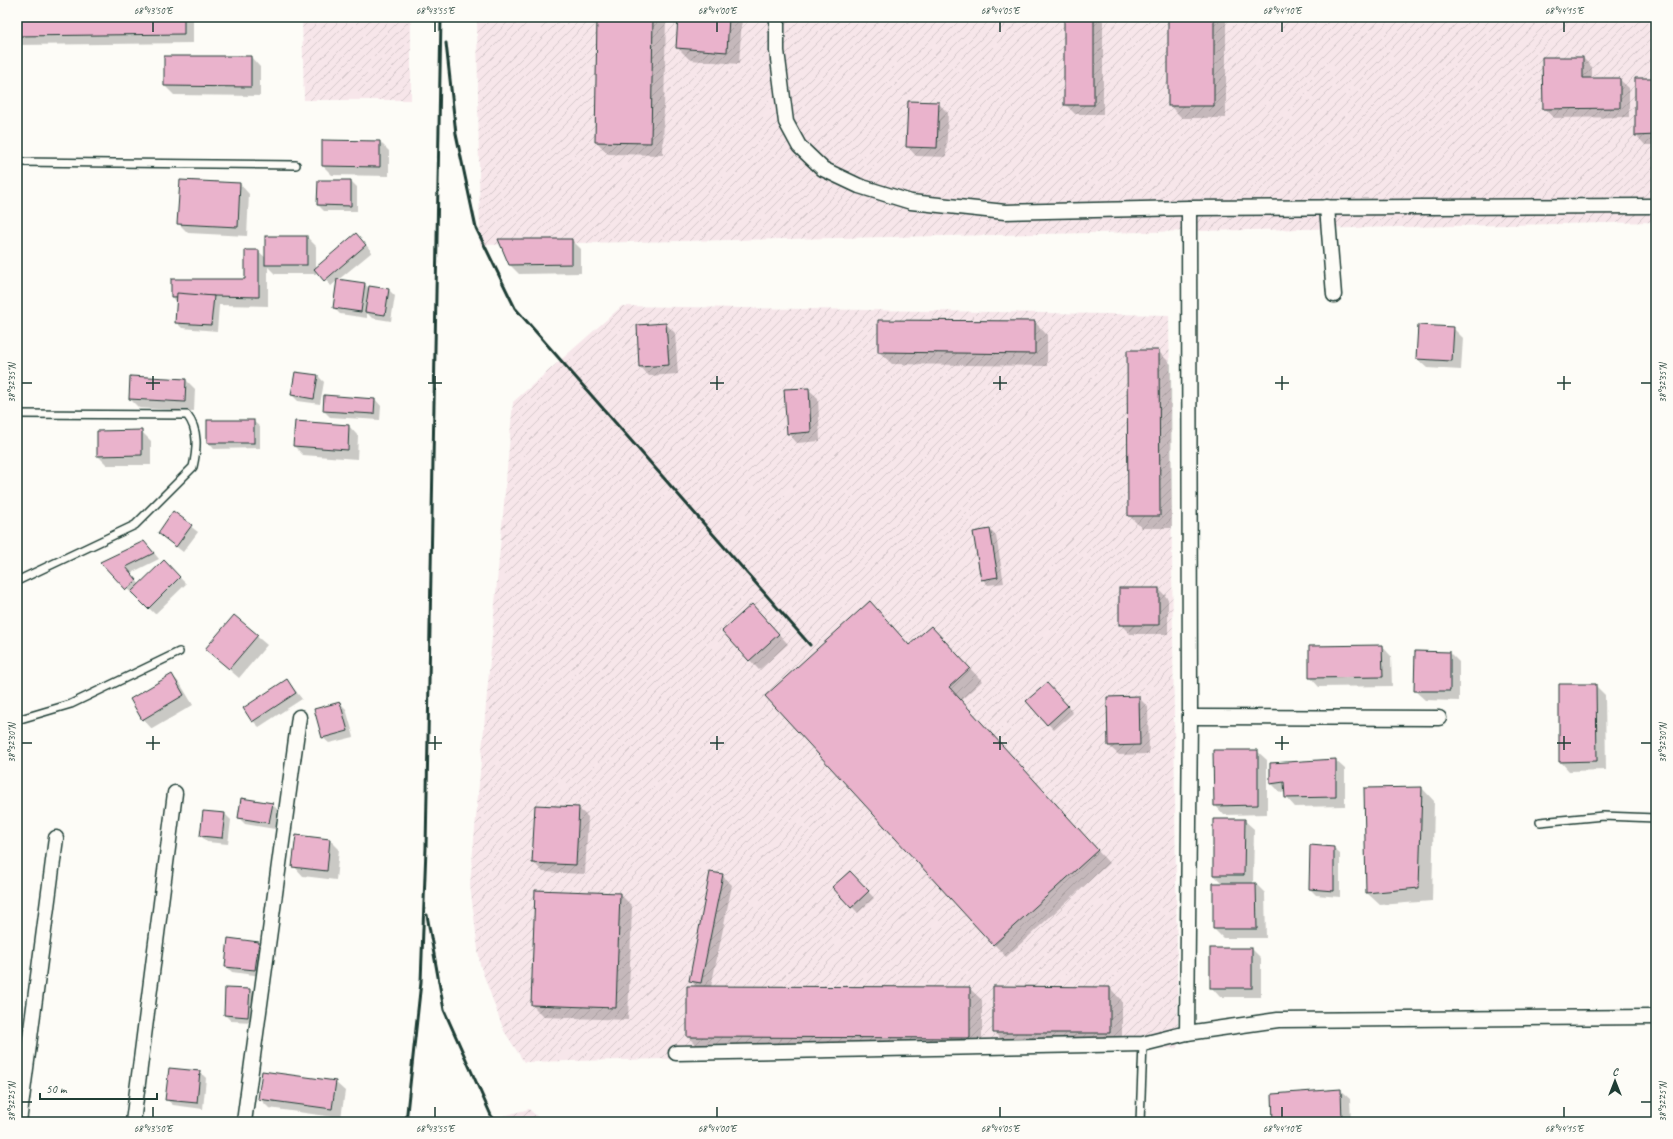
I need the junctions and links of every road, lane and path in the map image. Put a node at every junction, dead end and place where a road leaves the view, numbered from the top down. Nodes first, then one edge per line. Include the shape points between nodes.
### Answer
1 (777, 17) edge
2 (17, 162) edge
3 (296, 164) dead end
4 (1656, 206) edge
5 (1327, 207) junction
6 (1189, 208) junction
7 (1334, 295) dead end
8 (17, 414) edge
9 (17, 581) edge
10 (179, 652) dead end
11 (299, 717) dead end
12 (1190, 717) junction
13 (1439, 718) dead end
14 (17, 720) edge
15 (175, 793) dead end
16 (1656, 818) edge
17 (1540, 822) dead end
18 (56, 838) dead end
19 (1656, 1017) edge
20 (1187, 1033) junction
21 (1142, 1044) junction
22 (676, 1053) dead end
23 (20, 1122) edge
24 (133, 1122) edge
25 (244, 1122) edge
26 (1140, 1122) edge

1 - 6 street via 777,51 786,122 799,146 823,169 859,186 911,202 1005,212
2 - 3 lane
4 - 5 street
5 - 6 street
5 - 7 street
6 - 12 street
8 - 9 lane via 187,415 196,430 193,467 135,525
10 - 14 lane via 71,704
11 - 25 street
12 - 13 street
12 - 20 street
15 - 24 street
16 - 17 lane via 1603,816
18 - 23 street
19 - 20 street via 1278,1020
20 - 21 street
21 - 22 street
21 - 26 lane

